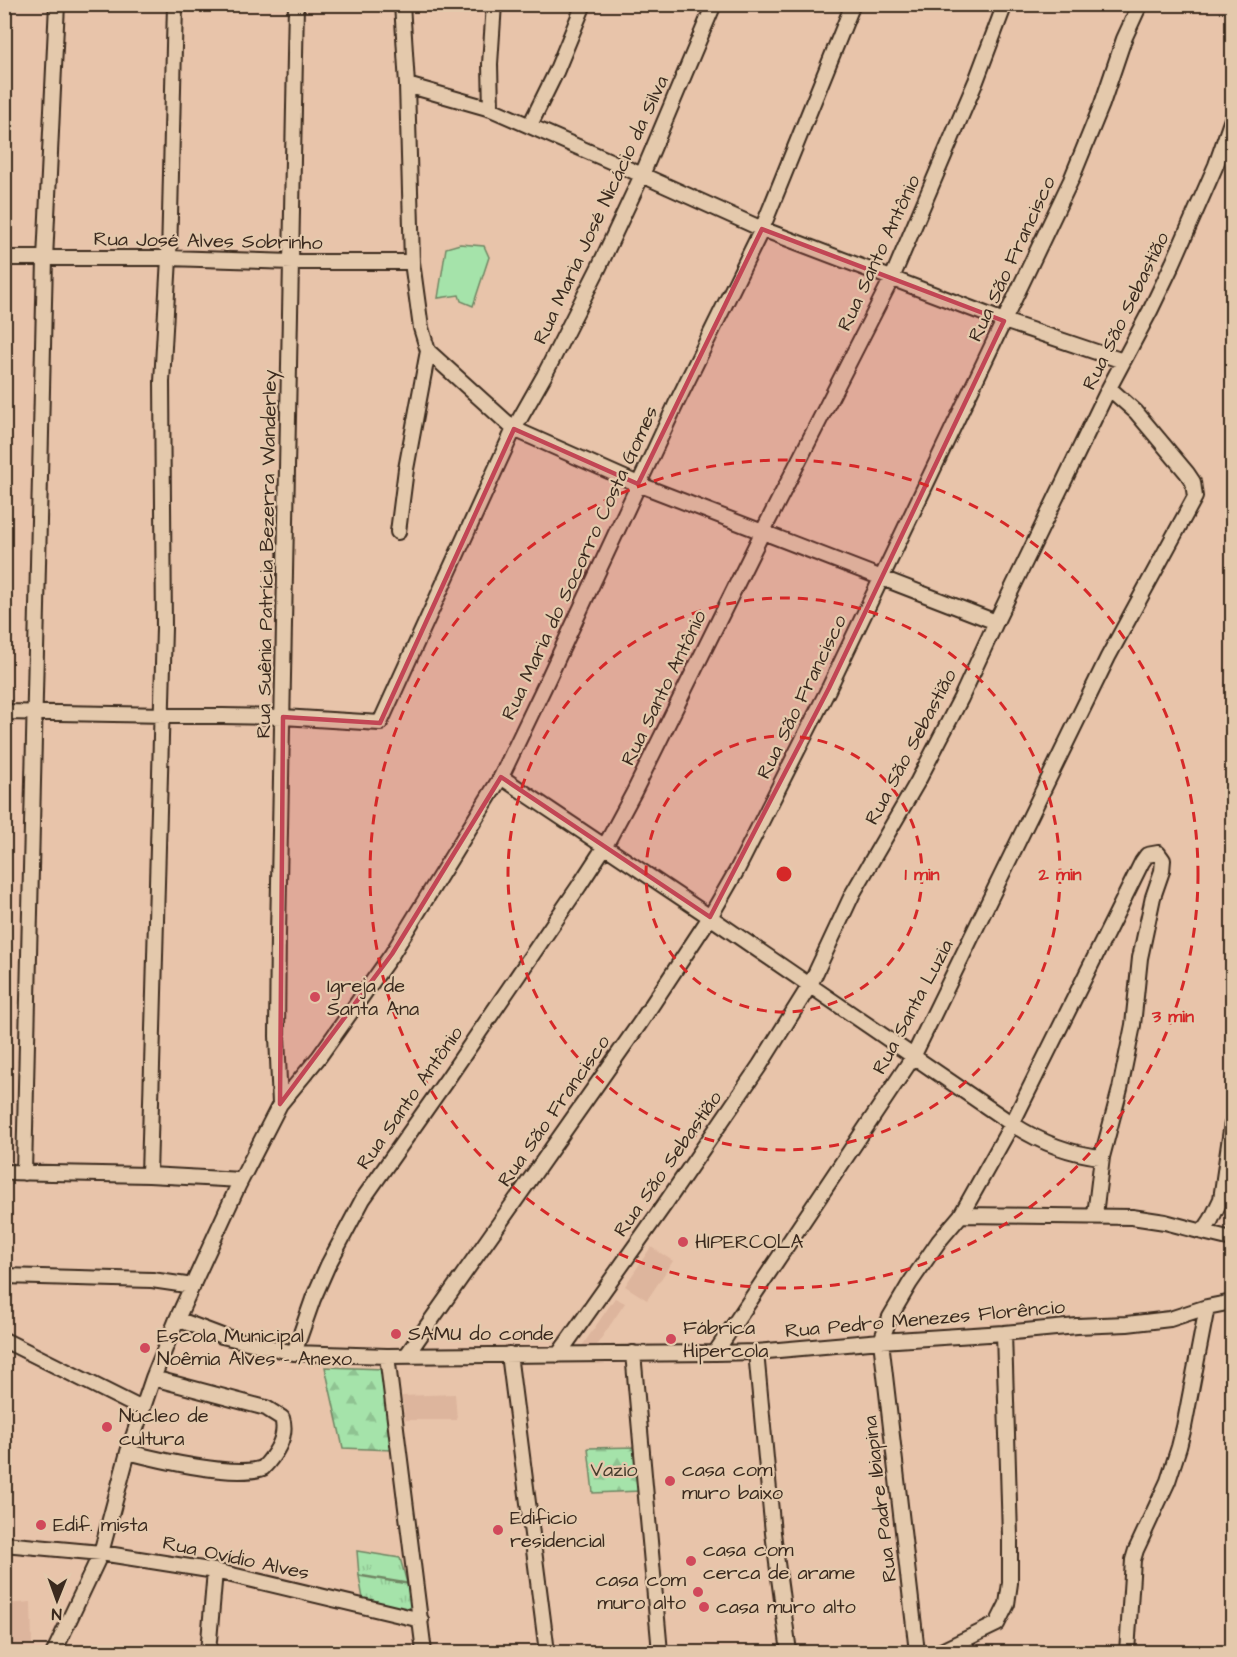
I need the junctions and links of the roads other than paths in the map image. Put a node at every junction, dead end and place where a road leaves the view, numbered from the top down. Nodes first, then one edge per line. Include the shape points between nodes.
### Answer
1 (57, 4) edge
2 (175, 4) edge
3 (296, 4) edge
4 (402, 4) edge
5 (494, 4) edge
6 (584, 4) edge
7 (714, 4) edge
8 (853, 4) edge
9 (1005, 4) edge
10 (1140, 4) edge
11 (407, 85) junction
12 (491, 109) junction
13 (1233, 119) edge
14 (530, 125) junction
15 (642, 175) junction
16 (762, 229) junction
17 (4, 258) edge
18 (170, 258) junction
19 (45, 259) junction
20 (292, 262) junction
21 (412, 262) junction
22 (892, 278) junction
23 (1004, 321) junction
24 (428, 351) junction
25 (1123, 361) junction
26 (1109, 388) junction
27 (514, 429) junction
28 (638, 484) junction
29 (398, 532) dead end
30 (762, 533) junction
31 (882, 578) junction
32 (996, 622) junction
33 (4, 712) edge
34 (35, 713) junction
35 (162, 714) junction
36 (283, 717) junction
37 (501, 777) junction
38 (605, 846) junction
39 (710, 916) junction
40 (810, 985) junction
41 (913, 1057) junction
42 (280, 1104) junction
43 (1233, 1123) edge
44 (1012, 1124) junction
45 (1102, 1157) junction
46 (4, 1172) edge
47 (24, 1173) junction
48 (149, 1175) junction
49 (241, 1180) junction
50 (961, 1215) junction
51 (1095, 1215) junction
52 (1203, 1232) junction
53 (1233, 1239) edge
54 (4, 1276) edge
55 (193, 1286) junction
56 (1233, 1302) edge
57 (1207, 1307) junction
58 (177, 1319) junction
59 (1004, 1333) junction
60 (4, 1340) edge
61 (881, 1341) junction
62 (756, 1352) junction
63 (294, 1353) junction
64 (633, 1353) junction
65 (715, 1353) junction
66 (508, 1354) junction
67 (558, 1355) junction
68 (387, 1356) junction
69 (406, 1356) junction
70 (153, 1378) junction
71 (142, 1409) junction
72 (128, 1452) junction
73 (4, 1544) edge
74 (101, 1553) junction
75 (215, 1571) junction
76 (421, 1620) junction
77 (54, 1653) edge
78 (208, 1653) edge
79 (424, 1653) edge
80 (547, 1653) edge
81 (660, 1653) edge
82 (789, 1653) edge
83 (917, 1653) edge
84 (939, 1653) edge
85 (1127, 1653) edge

1 - 19 street
2 - 18 street
3 - 20 street, Rua Suênia Patrícia Bezerra Wanderley
4 - 11 street
5 - 12 street
6 - 14 street
7 - 15 street, Rua Maria José Nicácio da Silva
8 - 16 street, Rua Maria do Socorro Costa Gomes
9 - 22 street, Rua Santo Antônio
10 - 23 street, Rua São Francisco via 1071,180
11 - 12 street
11 - 21 street
12 - 14 street
13 - 25 street, Rua São Sebastião via 1173,263
14 - 15 street
15 - 16 street
15 - 27 street, Rua Maria José Nicácio da Silva via 599,267
16 - 22 street
16 - 28 street, Rua Maria do Socorro Costa Gomes
17 - 19 street, Rua José Alves Sobrinho
18 - 19 street, Rua José Alves Sobrinho
18 - 20 street, Rua José Alves Sobrinho
18 - 35 street via 162,382
19 - 34 street
20 - 21 street, Rua José Alves Sobrinho
20 - 36 street, Rua Suênia Patrícia Bezerra Wanderley
21 - 24 street
22 - 23 street
22 - 30 street, Rua Santo Antônio
23 - 25 street
23 - 31 street, Rua São Francisco
24 - 27 street
24 - 29 street
25 - 26 street, Rua São Sebastião
26 - 32 street, Rua São Sebastião
26 - 41 street, Rua Santa Luzia via 1136,412 1187,473 1195,497 1108,657
27 - 28 street
27 - 36 street, Rua Maria José Nicácio da Silva via 380,723
28 - 30 street
28 - 37 street, Rua Maria do Socorro Costa Gomes
30 - 31 street
30 - 38 street, Rua Santo Antônio
31 - 32 street
31 - 39 street, Rua São Francisco via 781,784
32 - 40 street, Rua São Sebastião via 956,709 853,893
33 - 34 street
34 - 35 street
34 - 47 street
35 - 36 street
35 - 48 street
36 - 42 street, Rua Suênia Patrícia Bezerra Wanderley via 277,1036
37 - 38 street
37 - 42 street, Rua Maria do Socorro Costa Gomes via 392,954 319,1057
38 - 39 street
38 - 63 street, Rua Santo Antônio via 363,1199 324,1274
39 - 40 street
39 - 69 street, Rua São Francisco via 640,1023
40 - 41 street
40 - 67 street, Rua São Sebastião via 760,1065
41 - 44 street
41 - 65 street, Rua Santa Luzia
42 - 49 street, Rua Maria do Socorro Costa Gomes
43 - 52 street via 1221,1199
44 - 45 street via 1065,1150
44 - 45 street via 1142,862 1147,855 1158,853 1163,860 1162,871 1140,958 1133,1025
44 - 50 street
45 - 51 street
46 - 47 street
47 - 48 street
48 - 49 street
49 - 55 street, Rua Maria do Socorro Costa Gomes
50 - 51 street
50 - 61 street via 910,1283
51 - 52 street via 1150,1218
52 - 53 street
54 - 55 street via 147,1280
55 - 58 street, Rua Maria do Socorro Costa Gomes
56 - 57 street, Rua Pedro Menezes Florêncio
57 - 59 street, Rua Pedro Menezes Florêncio via 1156,1321
57 - 85 street via 1179,1447 1133,1560
58 - 63 street, Rua Pedro Menezes Florêncio via 222,1336
58 - 70 street, Rua Maria do Socorro Costa Gomes
59 - 61 street, Rua Pedro Menezes Florêncio
59 - 84 street via 1010,1536 1007,1604 997,1624
60 - 71 street
61 - 62 street, Rua Pedro Menezes Florêncio
61 - 83 street, Rua Padre Ibiapina
62 - 65 street, Rua Pedro Menezes Florêncio
62 - 82 street
63 - 68 street, Rua Pedro Menezes Florêncio
64 - 65 street, Rua Pedro Menezes Florêncio
64 - 67 street, Rua Pedro Menezes Florêncio
64 - 81 street
66 - 67 street, Rua Pedro Menezes Florêncio
66 - 69 street, Rua Pedro Menezes Florêncio
66 - 80 street
68 - 69 street, Rua Pedro Menezes Florêncio
68 - 76 street
70 - 71 street, Rua Maria do Socorro Costa Gomes
70 - 72 street via 266,1408 282,1418 282,1439 263,1468 240,1472
71 - 72 street, Rua Maria do Socorro Costa Gomes
72 - 74 street, Rua Maria do Socorro Costa Gomes
73 - 74 street, Rua Ovídio Alves
74 - 75 street, Rua Ovídio Alves
74 - 77 street, Rua Maria do Socorro Costa Gomes
75 - 76 street, Rua Ovídio Alves
75 - 78 street
76 - 79 street

